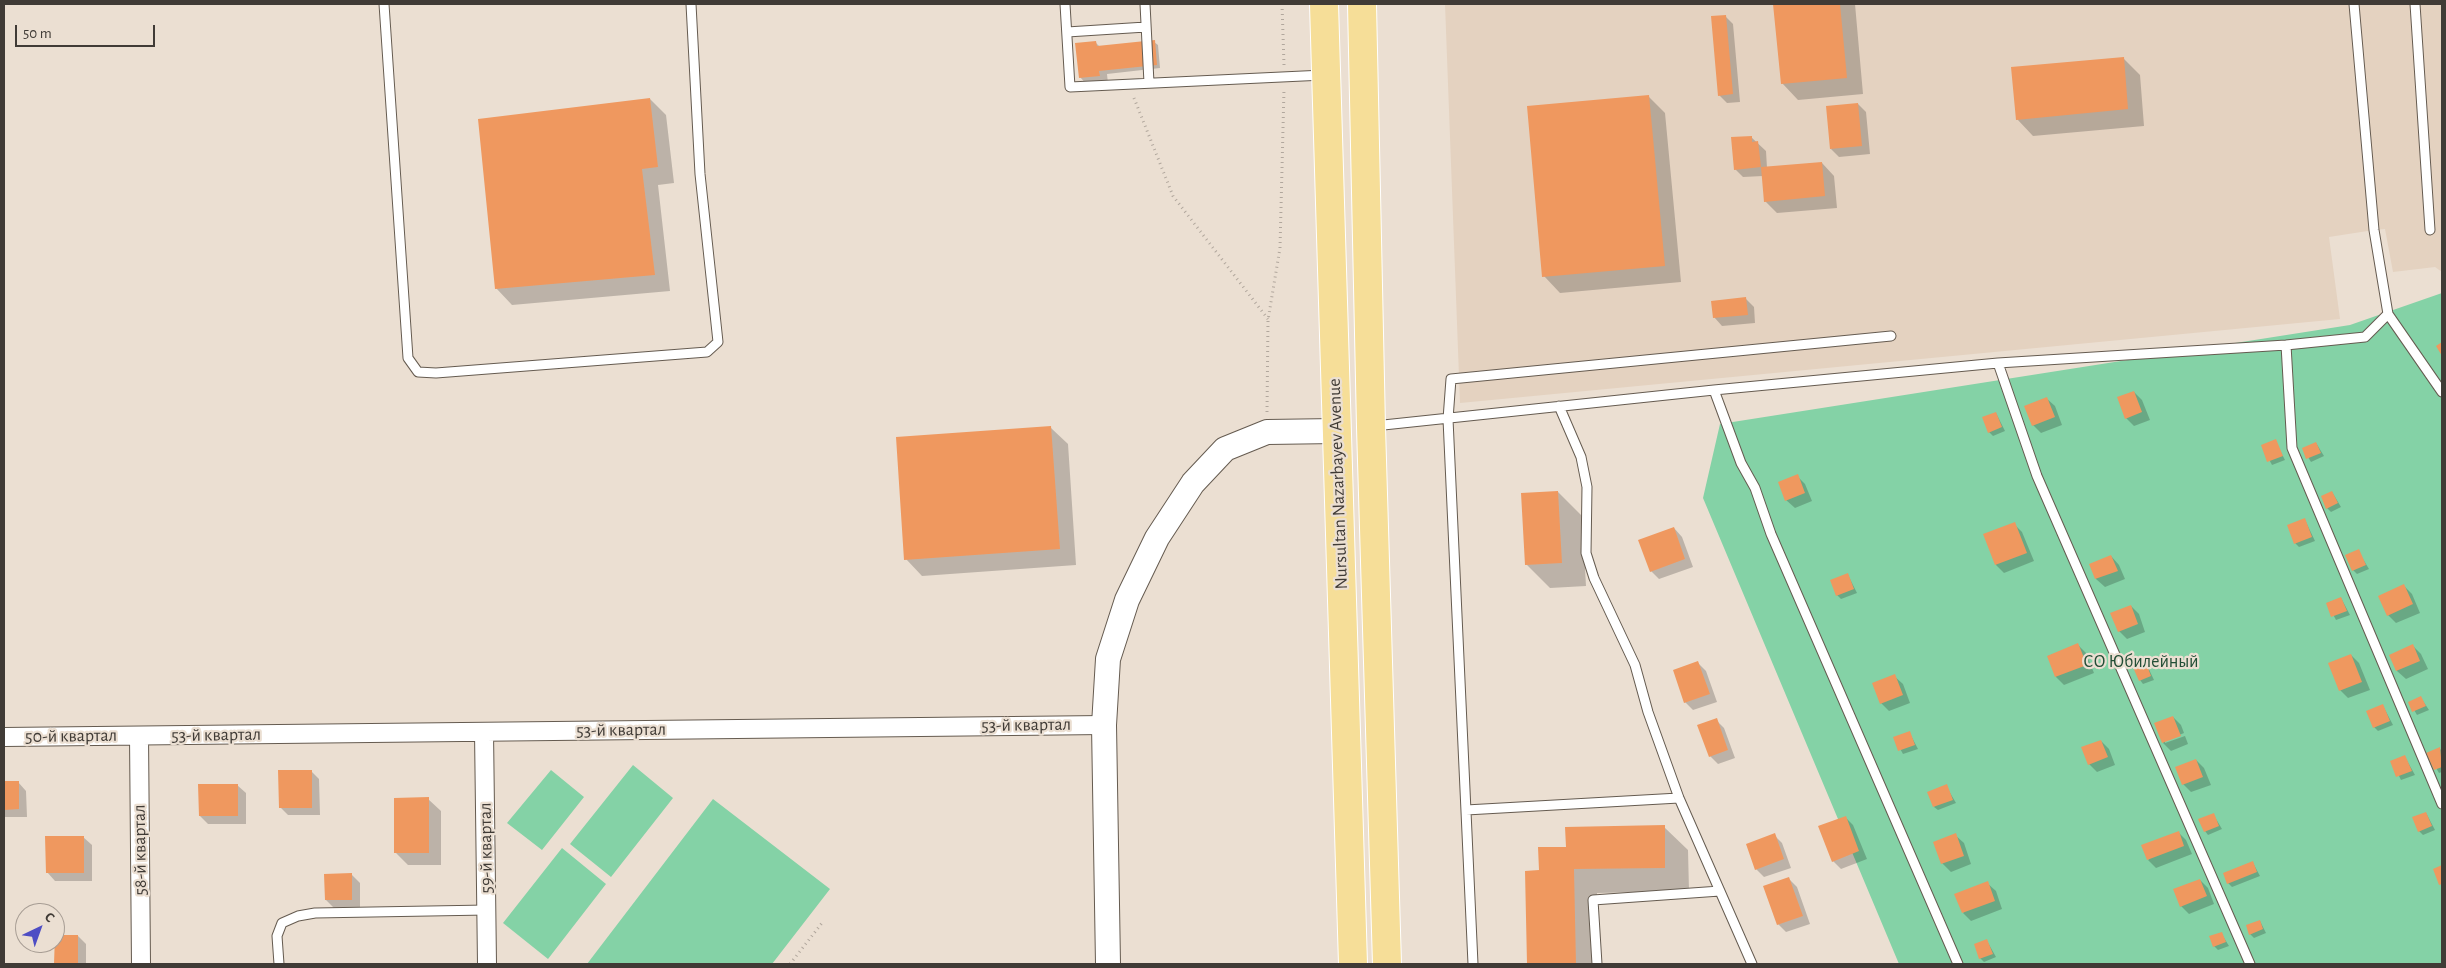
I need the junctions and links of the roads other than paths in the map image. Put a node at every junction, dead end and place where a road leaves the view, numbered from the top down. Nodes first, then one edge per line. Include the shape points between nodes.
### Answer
1 (384, 4) edge
2 (691, 4) edge
3 (1065, 4) edge
4 (1145, 4) edge
5 (1324, 4) edge
6 (1362, 4) edge
7 (2354, 4) edge
8 (2415, 4) edge
9 (1146, 27) junction
10 (1067, 32) junction
11 (1325, 75) junction
12 (1149, 83) junction
13 (2430, 230) dead end
14 (2388, 314) junction
15 (1891, 336) dead end
16 (2286, 344) junction
17 (1998, 363) junction
18 (1714, 390) junction
19 (2442, 392) edge
20 (1559, 406) junction
21 (1448, 419) junction
22 (1371, 427) junction
23 (1336, 431) junction
24 (1104, 725) junction
25 (484, 732) junction
26 (139, 736) junction
27 (4, 737) edge
28 (1679, 798) junction
29 (2442, 804) edge
30 (1466, 810) junction
31 (1720, 891) junction
32 (487, 910) junction
33 (141, 964) edge
34 (279, 964) edge
35 (487, 964) edge
36 (1108, 964) edge
37 (1352, 964) edge
38 (1388, 964) edge
39 (1473, 964) edge
40 (1597, 964) edge
41 (1752, 964) edge
42 (1958, 964) edge
43 (2250, 964) edge

1 - 2 lane via 408,358 418,372 436,373 707,352 718,342 700,174
3 - 10 lane
4 - 9 lane
5 - 11 main road, Nursultan Nazarbayev Avenue
6 - 22 main road, Nursultan Nazarbayev Avenue
7 - 14 lane via 2374,230
8 - 13 lane
9 - 10 lane
9 - 12 lane
10 - 12 lane via 1070,87
11 - 12 lane
11 - 23 main road, Nursultan Nazarbayev Avenue
14 - 16 lane via 2365,336
14 - 19 lane
15 - 21 lane via 1451,380
16 - 17 lane
16 - 29 lane via 2292,448
17 - 18 lane
17 - 43 lane via 2037,476
18 - 20 lane
18 - 42 lane via 1771,534
20 - 21 lane
20 - 28 lane via 1581,457 1587,487 1586,553 1594,578 1635,665
21 - 22 lane
21 - 30 lane
22 - 23 main road
22 - 38 main road, Nursultan Nazarbayev Avenue
23 - 24 street via 1267,432 1225,449 1193,484 1157,538 1127,600 1108,659
23 - 37 main road, Nursultan Nazarbayev Avenue
24 - 25 street, 53-й квартал
24 - 36 street
25 - 26 street, 53-й квартал
25 - 32 street, 59-й квартал
26 - 27 street, 50-й квартал
26 - 33 street, 58-й квартал
28 - 30 lane
28 - 31 lane
30 - 39 lane
31 - 40 lane via 1593,900
31 - 41 lane
32 - 34 lane via 298,916 282,923 277,936
32 - 35 street, 59-й квартал

